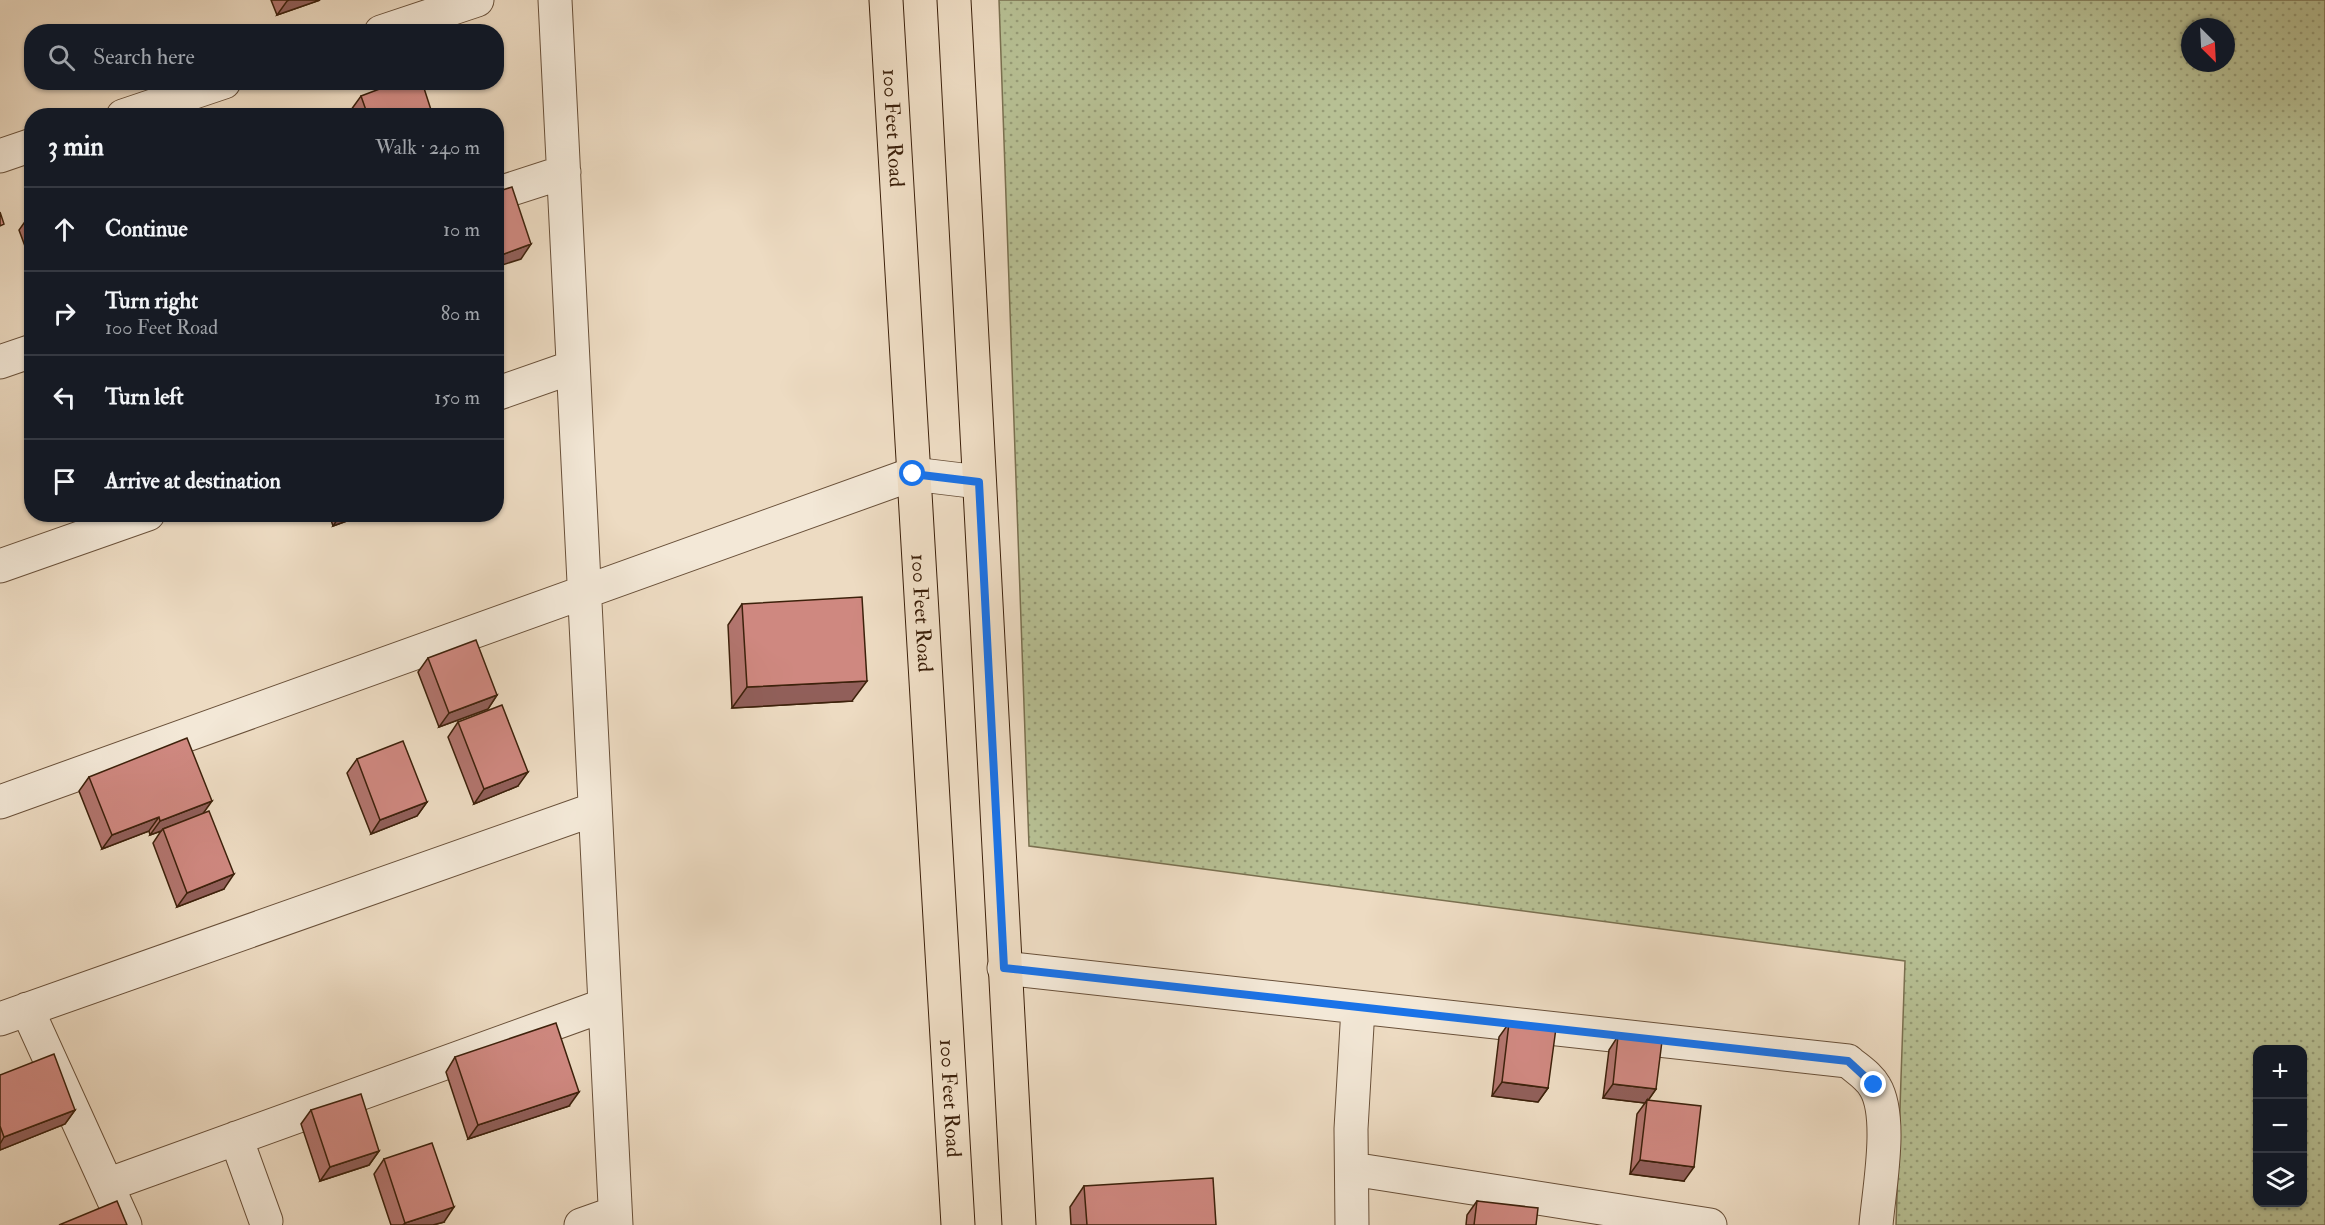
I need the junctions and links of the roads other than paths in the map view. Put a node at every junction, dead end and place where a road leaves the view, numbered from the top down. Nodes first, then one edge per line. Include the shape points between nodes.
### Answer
1 (477, 0) edge
2 (555, 0) edge
3 (886, 0) edge
4 (954, 0) edge
5 (405, 24) edge
6 (200, 90) edge
7 (147, 108) edge
8 (24, 148) edge
9 (0, 156) edge
10 (564, 172) junction
11 (504, 191) edge
12 (24, 354) edge
13 (0, 362) edge
14 (573, 368) junction
15 (504, 391) edge
16 (913, 474) junction
17 (979, 482) junction
18 (125, 522) edge
19 (0, 566) edge
20 (584, 592) junction
21 (0, 802) edge
22 (595, 808) junction
23 (1004, 968) junction
24 (605, 1005) junction
25 (1358, 1008) junction
26 (14, 1014) edge
27 (236, 1138) junction
28 (1352, 1169) junction
29 (107, 1185) junction
30 (616, 1219) edge
31 (266, 1221) dead end
32 (125, 1225) edge
33 (580, 1225) edge
34 (958, 1225) edge
35 (1019, 1225) edge
36 (1352, 1225) edge
37 (1710, 1225) edge
38 (1876, 1225) edge

1 - 5 street
2 - 10 street
3 - 16 main road, 100 Feet Road
4 - 17 main road
6 - 7 street
8 - 9 street
10 - 11 street
10 - 14 street
12 - 13 street
14 - 15 street
14 - 20 street
16 - 17 street
16 - 20 street
16 - 34 main road, 100 Feet Road
17 - 23 main road
18 - 19 street
20 - 21 street
20 - 22 street
22 - 24 street
22 - 26 street
23 - 25 street
23 - 35 main road
24 - 27 street
24 - 30 street
25 - 28 street
25 - 38 street via 1848,1061 1874,1085 1881,1100 1884,1122
26 - 29 street
27 - 29 street
27 - 31 street
28 - 36 street
28 - 37 street
29 - 32 street
30 - 33 street

